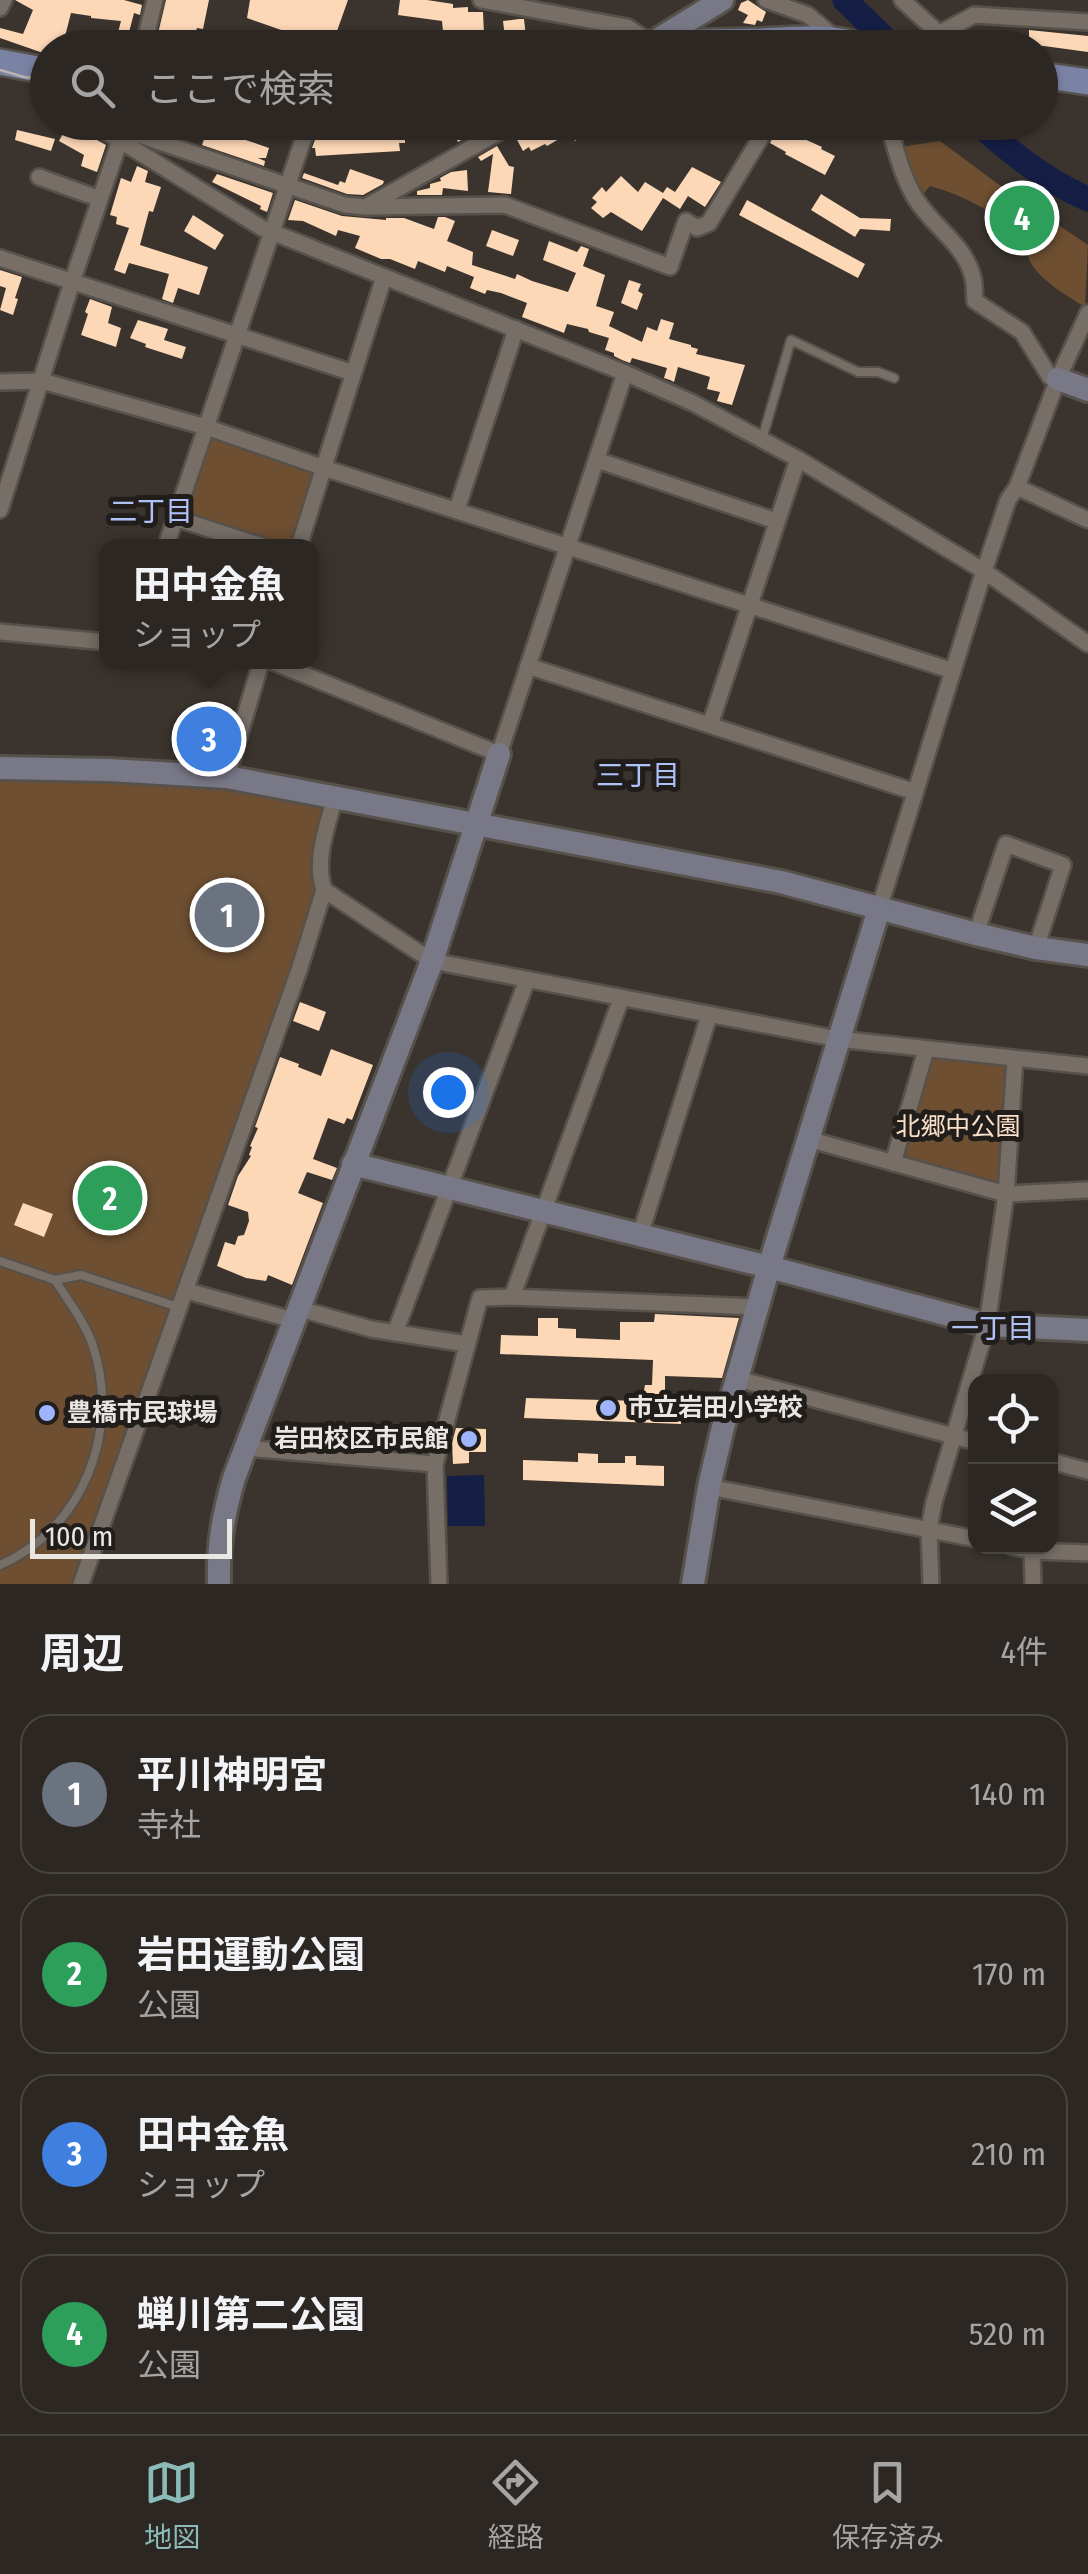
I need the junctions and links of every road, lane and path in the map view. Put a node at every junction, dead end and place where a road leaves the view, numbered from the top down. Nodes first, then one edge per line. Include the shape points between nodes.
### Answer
1 (4, 0) edge
2 (154, 0) edge
3 (481, 0) edge
4 (722, 0) edge
5 (766, 0) edge
6 (902, 0) edge
7 (0, 8) edge
8 (975, 8) edge
9 (1088, 22) edge
10 (147, 30) edge
11 (630, 30) edge
12 (673, 30) edge
13 (829, 30) edge
14 (937, 30) edge
15 (944, 30) edge
16 (0, 62) edge
17 (30, 68) edge
18 (1058, 78) edge
19 (0, 79) edge
20 (1088, 82) edge
21 (30, 86) edge
22 (120, 140) joint
23 (154, 140) edge
24 (303, 140) edge
25 (485, 140) edge
26 (759, 140) edge
27 (893, 140) edge
28 (39, 177) dead end
29 (287, 185) junction
30 (100, 198) junction
31 (366, 207) junction
32 (272, 232) junction
33 (0, 258) edge
34 (384, 278) junction
35 (72, 282) junction
36 (1088, 313) edge
37 (516, 329) junction
38 (236, 337) junction
39 (353, 373) junction
40 (625, 373) junction
41 (894, 378) dead end
42 (1058, 379) junction
43 (42, 381) junction
44 (0, 382) edge
45 (1088, 390) edge
46 (206, 427) junction
47 (762, 440) junction
48 (798, 458) junction
49 (597, 460) junction
50 (324, 468) junction
51 (1017, 487) junction
52 (1, 503) edge
53 (457, 509) junction
54 (175, 518) junction
55 (1088, 520) edge
56 (776, 521) junction
57 (168, 539) edge
58 (240, 539) edge
59 (301, 539) edge
60 (568, 546) junction
61 (984, 572) junction
62 (749, 604) junction
63 (0, 632) edge
64 (99, 641) edge
65 (1088, 644) edge
66 (528, 666) junction
67 (259, 669) edge
68 (290, 669) edge
69 (953, 671) junction
70 (710, 725) junction
71 (499, 754) junction
72 (0, 768) edge
73 (227, 777) junction
74 (915, 792) junction
75 (335, 797) junction
76 (477, 824) junction
77 (324, 890) junction
78 (879, 909) junction
79 (976, 934) junction
80 (1036, 948) junction
81 (1088, 955) edge
82 (432, 961) junction
83 (528, 980) junction
84 (621, 998) junction
85 (709, 1016) junction
86 (838, 1040) junction
87 (926, 1050) junction
88 (1015, 1059) junction
89 (1088, 1066) edge
90 (808, 1139) junction
91 (893, 1163) junction
92 (353, 1164) junction
93 (448, 1188) junction
94 (1088, 1190) edge
95 (1006, 1194) junction
96 (542, 1210) junction
97 (640, 1235) junction
98 (0, 1260) edge
99 (769, 1267) junction
100 (56, 1280) junction
101 (187, 1291) junction
102 (512, 1297) junction
103 (758, 1307) junction
104 (181, 1308) junction
105 (295, 1314) junction
106 (987, 1325) junction
107 (1088, 1330) edge
108 (395, 1333) junction
109 (468, 1344) junction
110 (738, 1379) junction
111 (952, 1436) junction
112 (968, 1440) edge
113 (246, 1448) junction
114 (1058, 1463) edge
115 (435, 1464) junction
116 (1088, 1471) edge
117 (709, 1487) junction
118 (929, 1529) junction
119 (968, 1537) edge
120 (1058, 1552) edge
121 (1032, 1554) edge
122 (1088, 1554) edge
123 (0, 1565) edge
124 (81, 1584) edge
125 (219, 1584) edge
126 (439, 1584) edge
127 (694, 1584) edge
128 (931, 1584) edge
129 (1034, 1584) edge

1 - 7 street
2 - 10 street
3 - 11 street
4 - 12 street
5 - 13 street
6 - 14 street
8 - 9 street
8 - 15 street
16 - 17 main road
18 - 20 main road
19 - 21 main road
22 - 30 street
22 - 32 street
23 - 29 street
24 - 29 street
25 - 31 street
26 - 31 street via 709,223 697,228 686,221 670,267 505,205
27 - 42 street via 915,199 962,251 975,301 1022,332 1050,377
28 - 30 street
29 - 31 street
29 - 32 street
30 - 35 street
32 - 34 street
32 - 38 street
33 - 35 street
34 - 37 street
34 - 39 street
35 - 38 street
35 - 43 street
36 - 42 street
37 - 40 street
37 - 53 street
38 - 39 street
38 - 46 street
39 - 50 street
40 - 47 street
40 - 49 street
41 - 47 lane via 858,372 791,340
42 - 45 street
42 - 51 street
43 - 44 street
43 - 46 street
43 - 52 street
46 - 50 street
46 - 54 street
47 - 48 street
48 - 56 street
48 - 61 street
49 - 56 street
49 - 60 street
50 - 53 street
50 - 59 street
51 - 55 street
51 - 61 street
53 - 60 street
54 - 57 street
54 - 58 street
56 - 62 street
60 - 62 street
60 - 66 street
61 - 65 street
61 - 69 street
62 - 69 street
62 - 70 street
63 - 64 street
66 - 70 street
66 - 71 street
67 - 73 street
68 - 71 street
69 - 74 street
70 - 74 street
71 - 76 street
72 - 73 street
73 - 75 street
74 - 78 street
75 - 76 street
75 - 77 street via 321,848
76 - 78 street via 781,882
76 - 82 street
77 - 82 street
77 - 101 street
78 - 79 street
78 - 86 street
79 - 80 street
79 - 80 street via 1006,844 1063,865
80 - 81 street
82 - 83 street
82 - 92 street
83 - 84 street
83 - 93 street
84 - 85 street
84 - 96 street
85 - 86 street
85 - 97 street
86 - 87 street
86 - 90 street
87 - 88 street
87 - 91 street
88 - 89 street
88 - 95 street
90 - 91 street
90 - 99 street
91 - 95 street
92 - 93 street
92 - 105 street
93 - 96 street
93 - 108 street
94 - 95 street
95 - 106 street
96 - 97 street
96 - 102 street
97 - 99 street
98 - 100 lane
99 - 103 street
99 - 106 street
100 - 104 lane via 81,1275
100 - 123 lane via 96,1360 99,1440 85,1485 60,1520 38,1543
101 - 104 street
101 - 105 street
102 - 103 street
102 - 109 street via 480,1298
103 - 110 street
104 - 124 street
105 - 108 street
105 - 113 street
106 - 107 street
106 - 111 street
108 - 109 street
109 - 115 street
110 - 111 street
110 - 117 street
111 - 112 street
111 - 118 street
113 - 115 street
113 - 125 street via 224,1512
114 - 116 street
115 - 126 street
117 - 118 street
117 - 127 street
118 - 119 street
118 - 128 street
120 - 122 street
121 - 129 street

